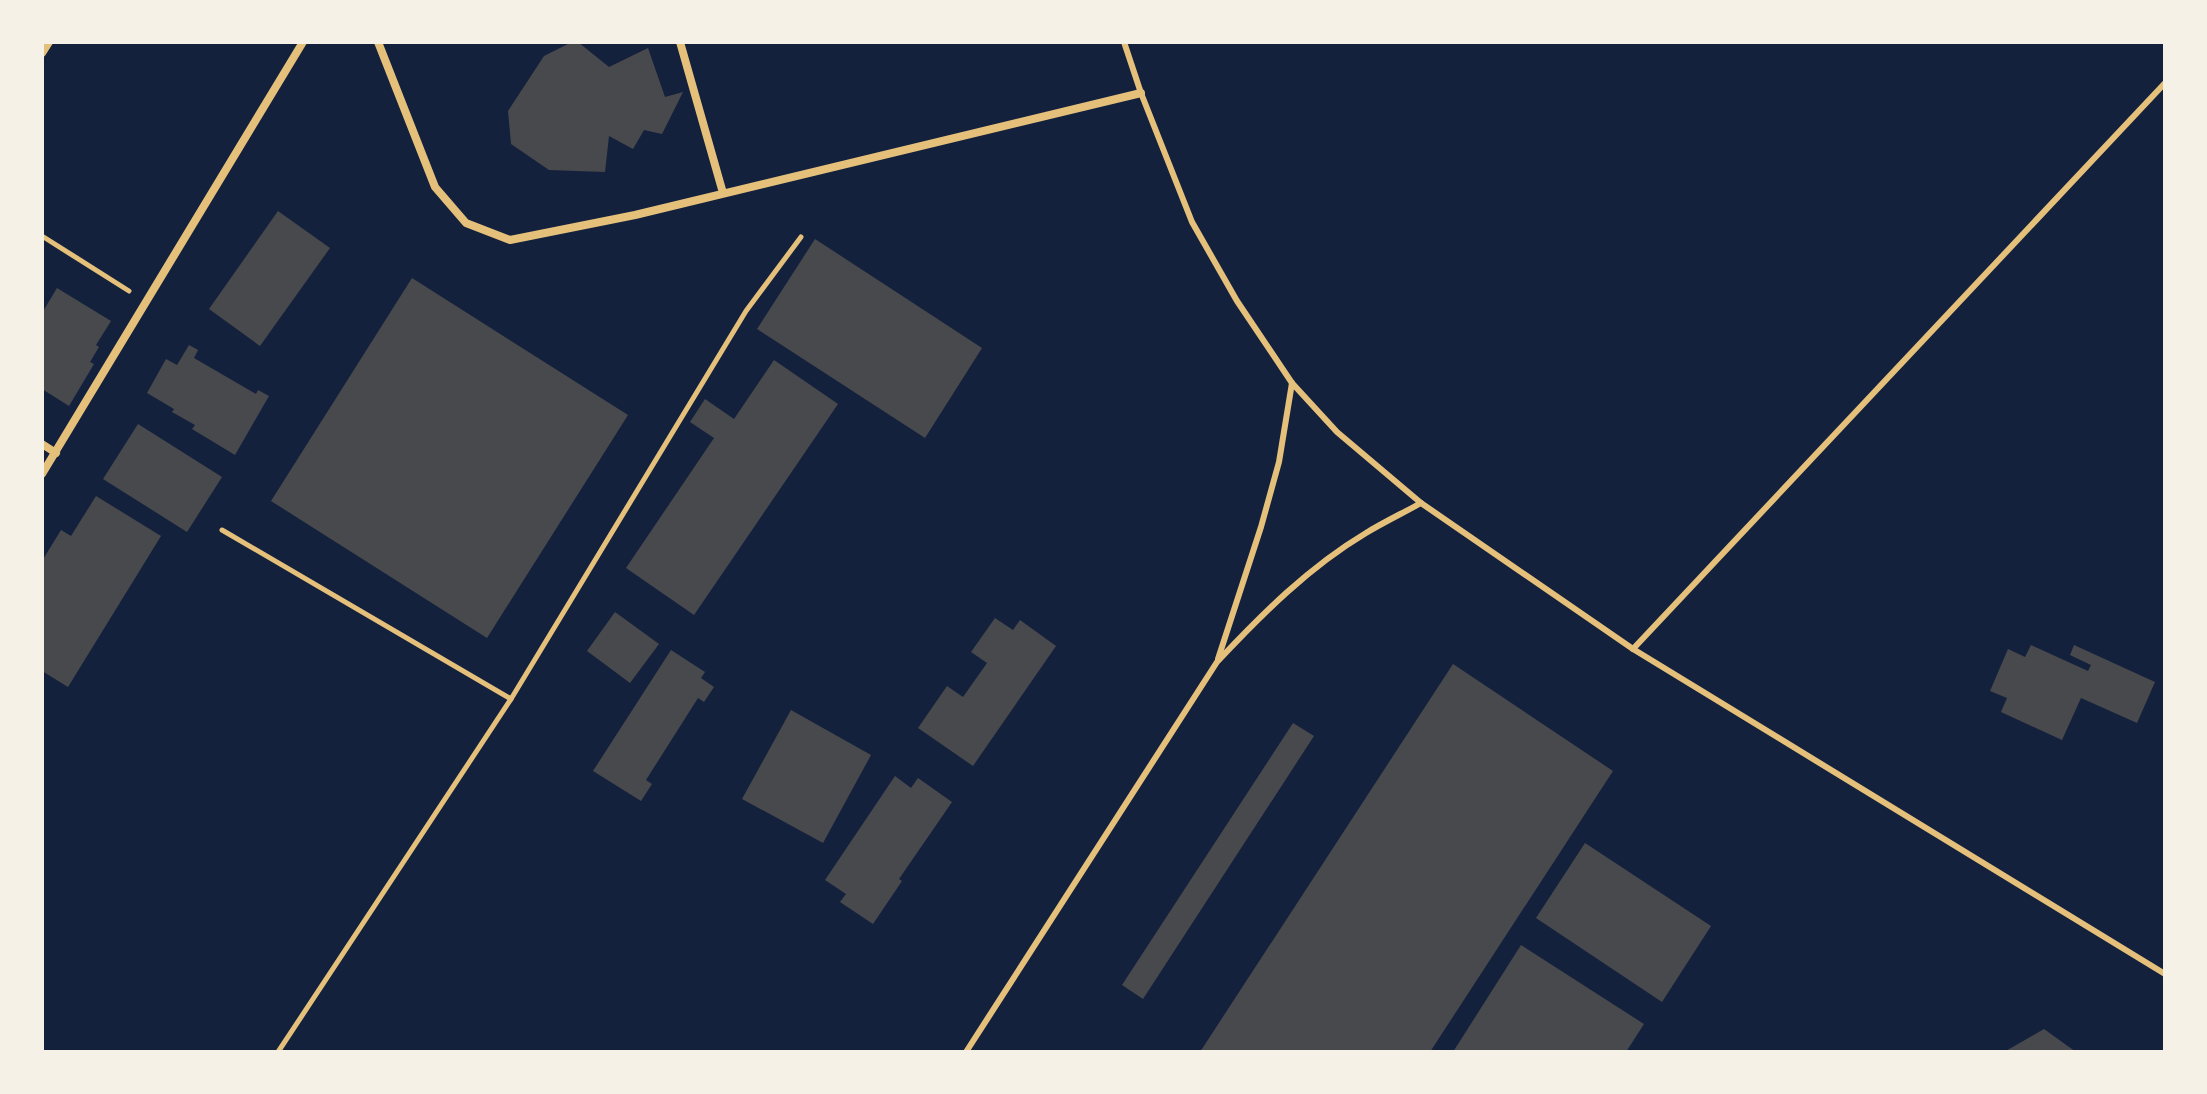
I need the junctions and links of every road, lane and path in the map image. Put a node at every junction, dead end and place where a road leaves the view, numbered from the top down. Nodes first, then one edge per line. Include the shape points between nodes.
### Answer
1 (49, 42) edge
2 (303, 42) edge
3 (378, 42) edge
4 (680, 42) edge
5 (1124, 42) edge
6 (42, 53) edge
7 (2165, 83) edge
8 (1141, 93) junction
9 (723, 193) junction
10 (42, 236) edge
11 (801, 237) dead end
12 (145, 302) junction
13 (1292, 383) junction
14 (42, 444) edge
15 (56, 453) junction
16 (42, 474) edge
17 (1421, 503) junction
18 (222, 530) dead end
19 (1633, 649) junction
20 (1217, 662) junction
21 (511, 699) junction
22 (2165, 974) edge
23 (278, 1052) edge
24 (966, 1052) edge

1 - 6 street
2 - 12 street
3 - 9 street via 435,187 466,223 510,240
4 - 9 street
5 - 8 lane
7 - 19 lane
8 - 9 street
8 - 13 lane via 1192,222
10 - 12 path
11 - 21 path via 746,311
12 - 15 street
13 - 17 lane via 1337,432
13 - 20 lane via 1279,462
14 - 15 street
15 - 16 street
17 - 19 lane
17 - 20 lane via 1319,565
18 - 21 path
19 - 22 lane
20 - 24 lane
21 - 23 path

